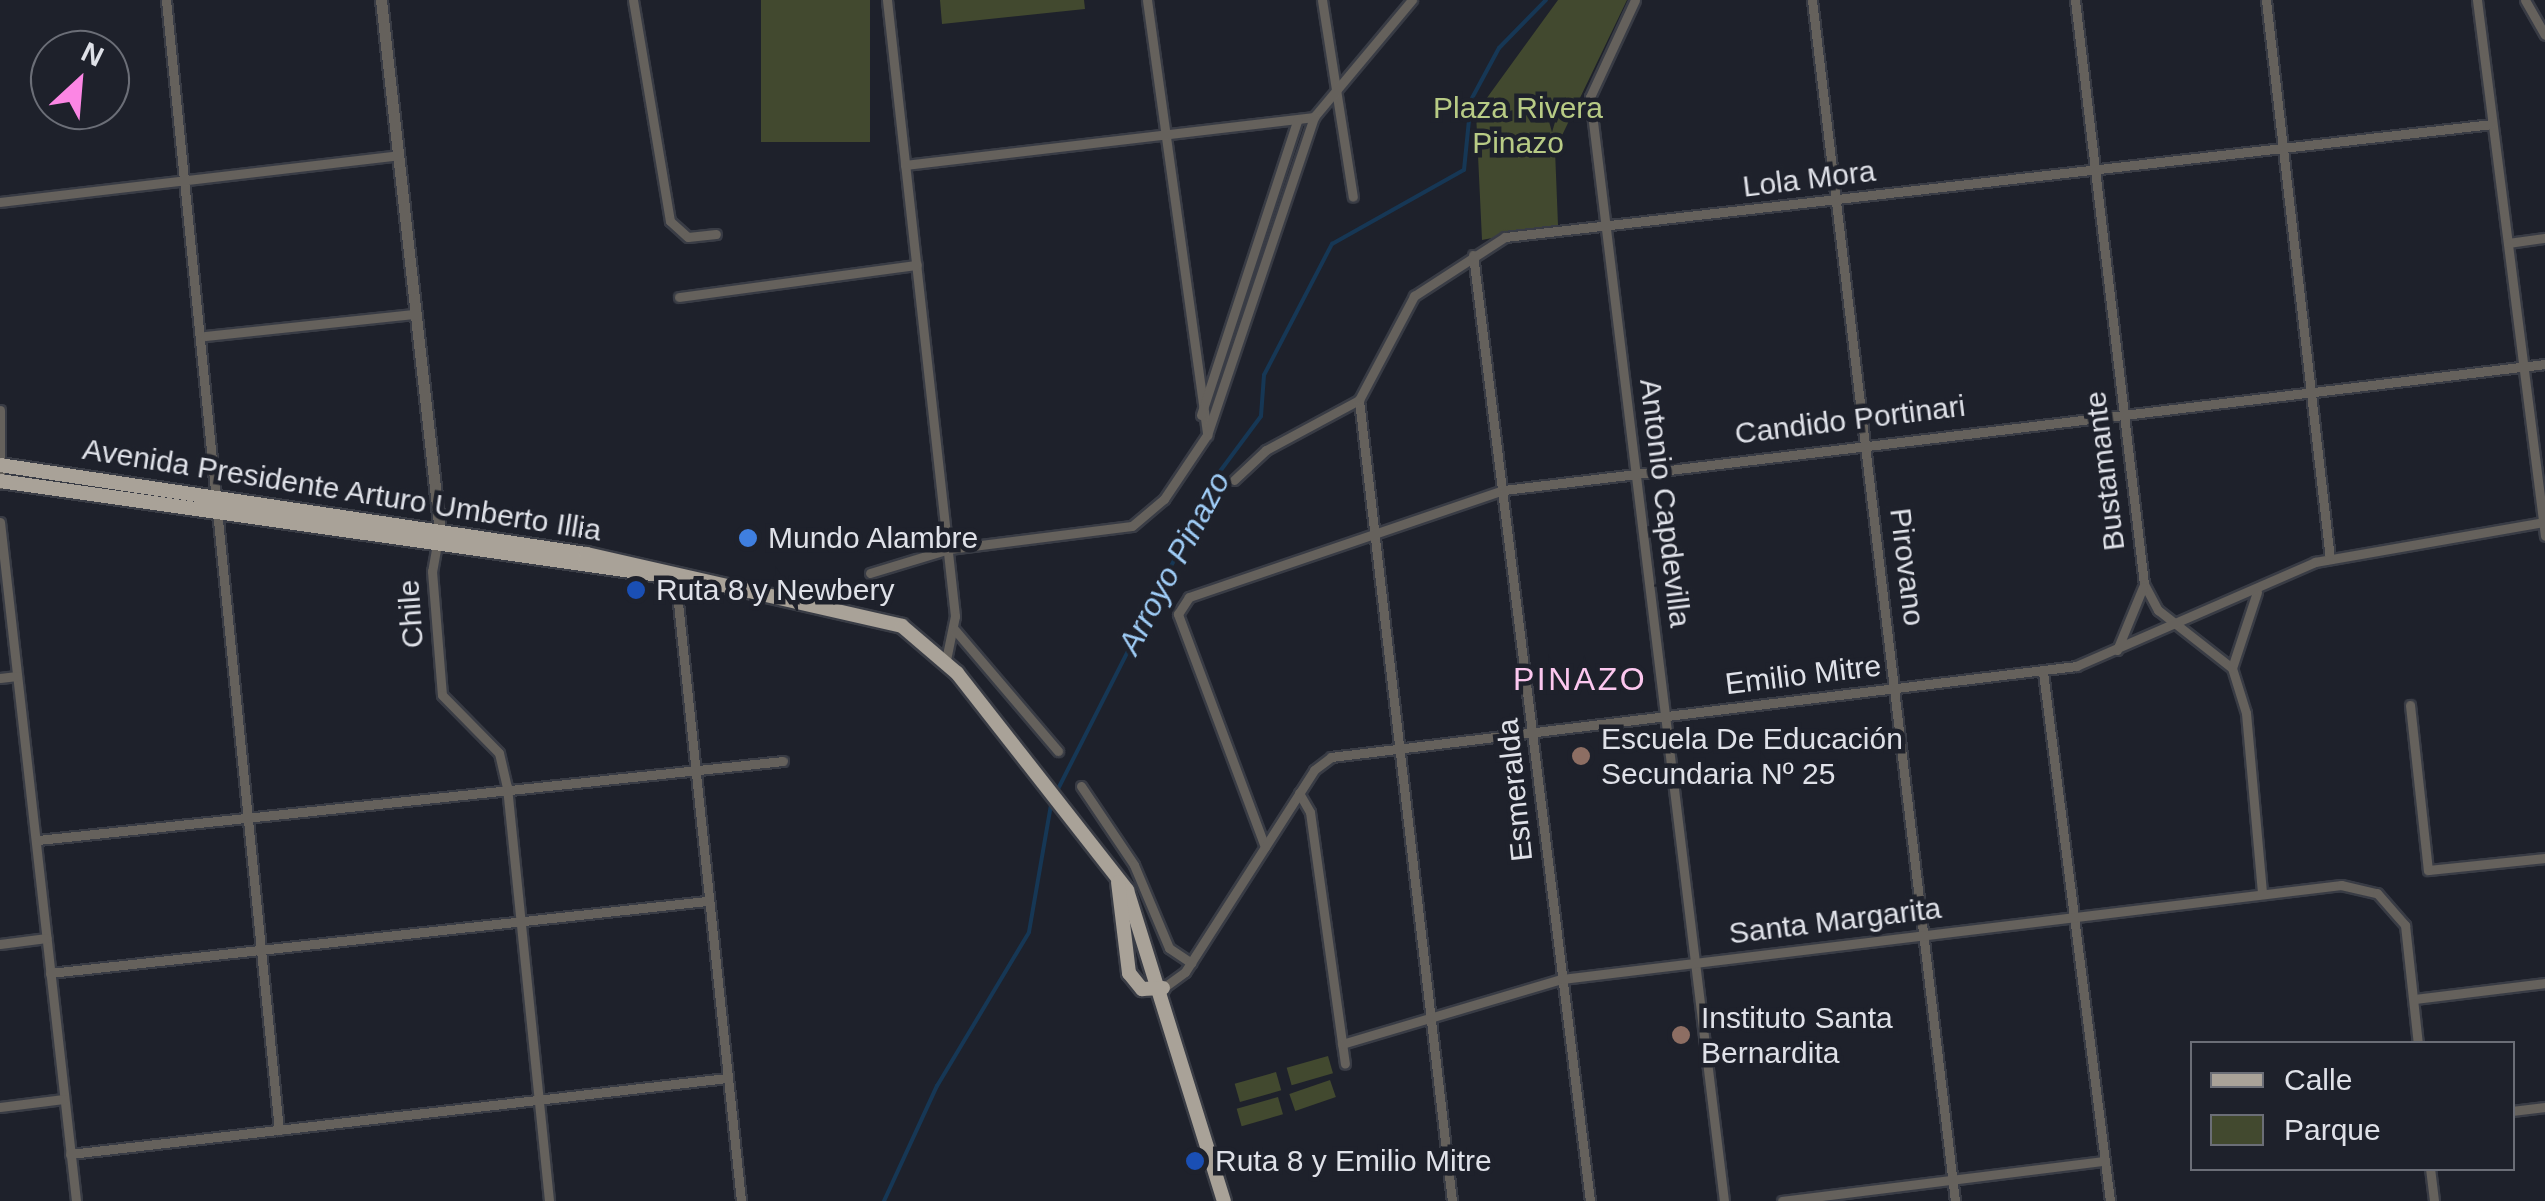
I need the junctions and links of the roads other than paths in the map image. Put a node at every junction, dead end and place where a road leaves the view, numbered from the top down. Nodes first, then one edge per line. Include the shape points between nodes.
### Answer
1 (166, 0) edge
2 (380, 0) edge
3 (634, 0) edge
4 (887, 0) edge
5 (1148, 0) edge
6 (1322, 0) edge
7 (1412, 0) edge
8 (1635, 0) edge
9 (1812, 0) edge
10 (2075, 0) edge
11 (2266, 0) edge
12 (2477, 0) edge
13 (2525, 0) edge
14 (2545, 35) edge
15 (1332, 96) junction
16 (1314, 117) junction
17 (1298, 119) junction
18 (2492, 124) junction
19 (1162, 134) junction
20 (2283, 148) junction
21 (398, 155) junction
22 (905, 165) junction
23 (2094, 167) junction
24 (186, 179) junction
25 (1352, 197) dead end
26 (0, 202) edge
27 (1835, 202) junction
28 (1604, 226) junction
29 (716, 234) dead end
30 (2545, 238) edge
31 (2508, 243) junction
32 (1473, 255) junction
33 (918, 265) junction
34 (678, 297) dead end
35 (414, 314) junction
36 (205, 336) junction
37 (2545, 364) edge
38 (2523, 366) junction
39 (2313, 390) junction
40 (1359, 400) junction
41 (0, 410) edge
42 (2124, 414) junction
43 (1199, 419) junction
44 (1206, 434) junction
45 (1866, 444) junction
46 (1636, 471) junction
47 (1, 475) edge
48 (1234, 480) dead end
49 (1504, 490) junction
50 (220, 506) junction
51 (0, 522) edge
52 (2544, 522) edge
53 (1369, 535) junction
54 (2545, 536) edge
55 (438, 539) junction
56 (949, 549) junction
57 (2330, 559) junction
58 (870, 573) dead end
59 (675, 574) junction
60 (2144, 584) junction
61 (2259, 589) junction
62 (2180, 626) junction
63 (955, 630) junction
64 (2116, 651) junction
65 (946, 660) junction
66 (2232, 668) junction
67 (2043, 672) junction
68 (17, 676) junction
69 (0, 678) edge
70 (1897, 689) junction
71 (2410, 705) dead end
72 (1666, 716) junction
73 (1534, 730) junction
74 (1398, 745) junction
75 (1058, 751) dead end
76 (783, 761) dead end
77 (692, 764) junction
78 (1080, 786) dead end
79 (507, 788) junction
80 (1299, 793) junction
81 (246, 814) junction
82 (38, 840) junction
83 (1265, 847) junction
84 (2545, 858) edge
85 (1117, 872) junction
86 (2262, 893) junction
87 (706, 901) junction
88 (2073, 916) junction
89 (519, 918) junction
90 (1924, 935) junction
91 (47, 938) junction
92 (0, 944) edge
93 (260, 950) junction
94 (1191, 963) junction
95 (1695, 964) junction
96 (50, 973) junction
97 (1562, 978) junction
98 (2545, 983) edge
99 (1163, 988) junction
100 (2415, 999) junction
101 (1432, 1016) junction
102 (2418, 1041) edge
103 (1342, 1044) junction
104 (1345, 1064) dead end
105 (727, 1078) junction
106 (63, 1099) junction
107 (538, 1099) junction
108 (0, 1107) edge
109 (2545, 1107) edge
110 (2515, 1110) edge
111 (279, 1130) junction
112 (70, 1154) junction
113 (2104, 1161) junction
114 (2430, 1171) edge
115 (1952, 1179) junction
116 (76, 1201) edge
117 (549, 1201) edge
118 (741, 1201) edge
119 (1224, 1201) edge
120 (1452, 1201) edge
121 (1590, 1201) edge
122 (1724, 1201) edge
123 (1782, 1201) edge
124 (1955, 1201) edge
125 (2110, 1201) edge
126 (2434, 1201) edge

1 - 24 street
2 - 21 street, Chile
3 - 29 street via 670,221 688,238
4 - 22 street
5 - 19 street
6 - 15 street
7 - 15 street
8 - 28 street, Antonio Capdevilla via 1591,86
9 - 27 street, Pirovano
10 - 23 street, Bustamante
11 - 20 street
12 - 18 street
13 - 14 street
15 - 16 street
15 - 25 street
16 - 17 street
16 - 44 street
17 - 19 street
17 - 43 street
18 - 20 street, Lola Mora
18 - 31 street
19 - 22 street
19 - 43 street via 1186,256
20 - 23 street, Lola Mora
20 - 39 street
21 - 24 street
21 - 35 street, Chile
22 - 33 street
23 - 27 street, Lola Mora
23 - 42 street, Bustamante
24 - 26 street
24 - 36 street
27 - 28 street, Lola Mora
27 - 45 street, Pirovano
28 - 32 street, Lola Mora via 1505,237
28 - 46 street, Antonio Capdevilla
30 - 31 street
31 - 38 street
32 - 40 street, Lola Mora via 1414,296
32 - 49 street, Esmeralda
33 - 34 street
33 - 56 street
35 - 36 street
35 - 55 street, Chile
36 - 50 street
37 - 38 street, Candido Portinari
38 - 39 street, Candido Portinari
38 - 52 street
39 - 42 street, Candido Portinari
39 - 57 street
40 - 48 street via 1266,450
40 - 53 street
41 - 47 street
42 - 45 street, Candido Portinari
42 - 60 street, Bustamante
43 - 44 street
44 - 56 street via 1184,477 1132,526
45 - 46 street, Candido Portinari
45 - 70 street, Pirovano
46 - 49 street, Candido Portinari
46 - 72 street, Antonio Capdevilla
47 - 50 main road, Avenida Presidente Arturo Umberto Illia
49 - 53 street, Candido Portinari
49 - 73 street, Esmeralda
50 - 55 main road, Avenida Presidente Arturo Umberto Illia
50 - 81 street
51 - 68 street
52 - 54 street
52 - 57 street, Emilio Mitre
53 - 74 street
53 - 83 street, Candido Portinari via 1178,604
55 - 59 main road, Avenida Presidente Arturo Umberto Illia
55 - 79 street, Chile via 442,696 499,753
56 - 58 street
56 - 63 street
57 - 61 street, Emilio Mitre
59 - 65 main road, Avenida Presidente Arturo Umberto Illia via 884,618
59 - 77 street
60 - 62 street, Bustamante
60 - 64 street
61 - 62 street, Emilio Mitre
61 - 66 street via 2243,612
62 - 64 street, Emilio Mitre
62 - 66 street, Bustamante
63 - 65 street
63 - 75 street
64 - 67 street, Emilio Mitre
65 - 85 main road, Avenida Presidente Arturo Umberto Illia
66 - 86 street via 2246,714
67 - 70 street, Emilio Mitre
67 - 88 street
68 - 69 street
68 - 82 street
70 - 72 street, Emilio Mitre
70 - 90 street, Pirovano
71 - 84 street via 2428,870
72 - 73 street, Emilio Mitre
72 - 95 street, Antonio Capdevilla
73 - 74 street, Emilio Mitre
73 - 97 street, Esmeralda
74 - 80 street, Emilio Mitre via 1331,757
74 - 101 street
76 - 77 street
77 - 79 street
77 - 87 street
78 - 94 street via 1134,865 1169,948
79 - 81 street
79 - 89 street, Chile
80 - 83 street, Emilio Mitre
80 - 103 street via 1310,812
81 - 82 street
81 - 93 street
82 - 91 street
83 - 94 street, Emilio Mitre
85 - 99 main road, Avenida Presidente Arturo Umberto Illia
85 - 99 main road via 1129,973 1142,989
86 - 88 street, Santa Margarita
86 - 100 street, Santa Margarita via 2341,885 2378,893 2404,925
87 - 89 street
87 - 105 street
88 - 90 street, Santa Margarita
88 - 113 street
89 - 93 street
89 - 107 street, Chile
90 - 95 street, Santa Margarita
90 - 115 street, Pirovano
91 - 92 street
91 - 96 street
93 - 96 street
93 - 111 street
94 - 99 street, Emilio Mitre
95 - 97 street, Santa Margarita
95 - 122 street, Antonio Capdevilla
96 - 106 street
97 - 101 street, Santa Margarita
97 - 121 street, Esmeralda
98 - 100 street
99 - 119 main road, Avenida Presidente Arturo Umberto Illia
100 - 102 street
101 - 103 street, Santa Margarita
101 - 120 street
103 - 104 street
105 - 107 street
105 - 118 street
106 - 108 street
106 - 112 street
107 - 111 street
107 - 117 street, Chile
109 - 110 street
111 - 112 street
112 - 116 street
113 - 115 street
113 - 125 street
114 - 126 street
115 - 123 street
115 - 124 street, Pirovano

